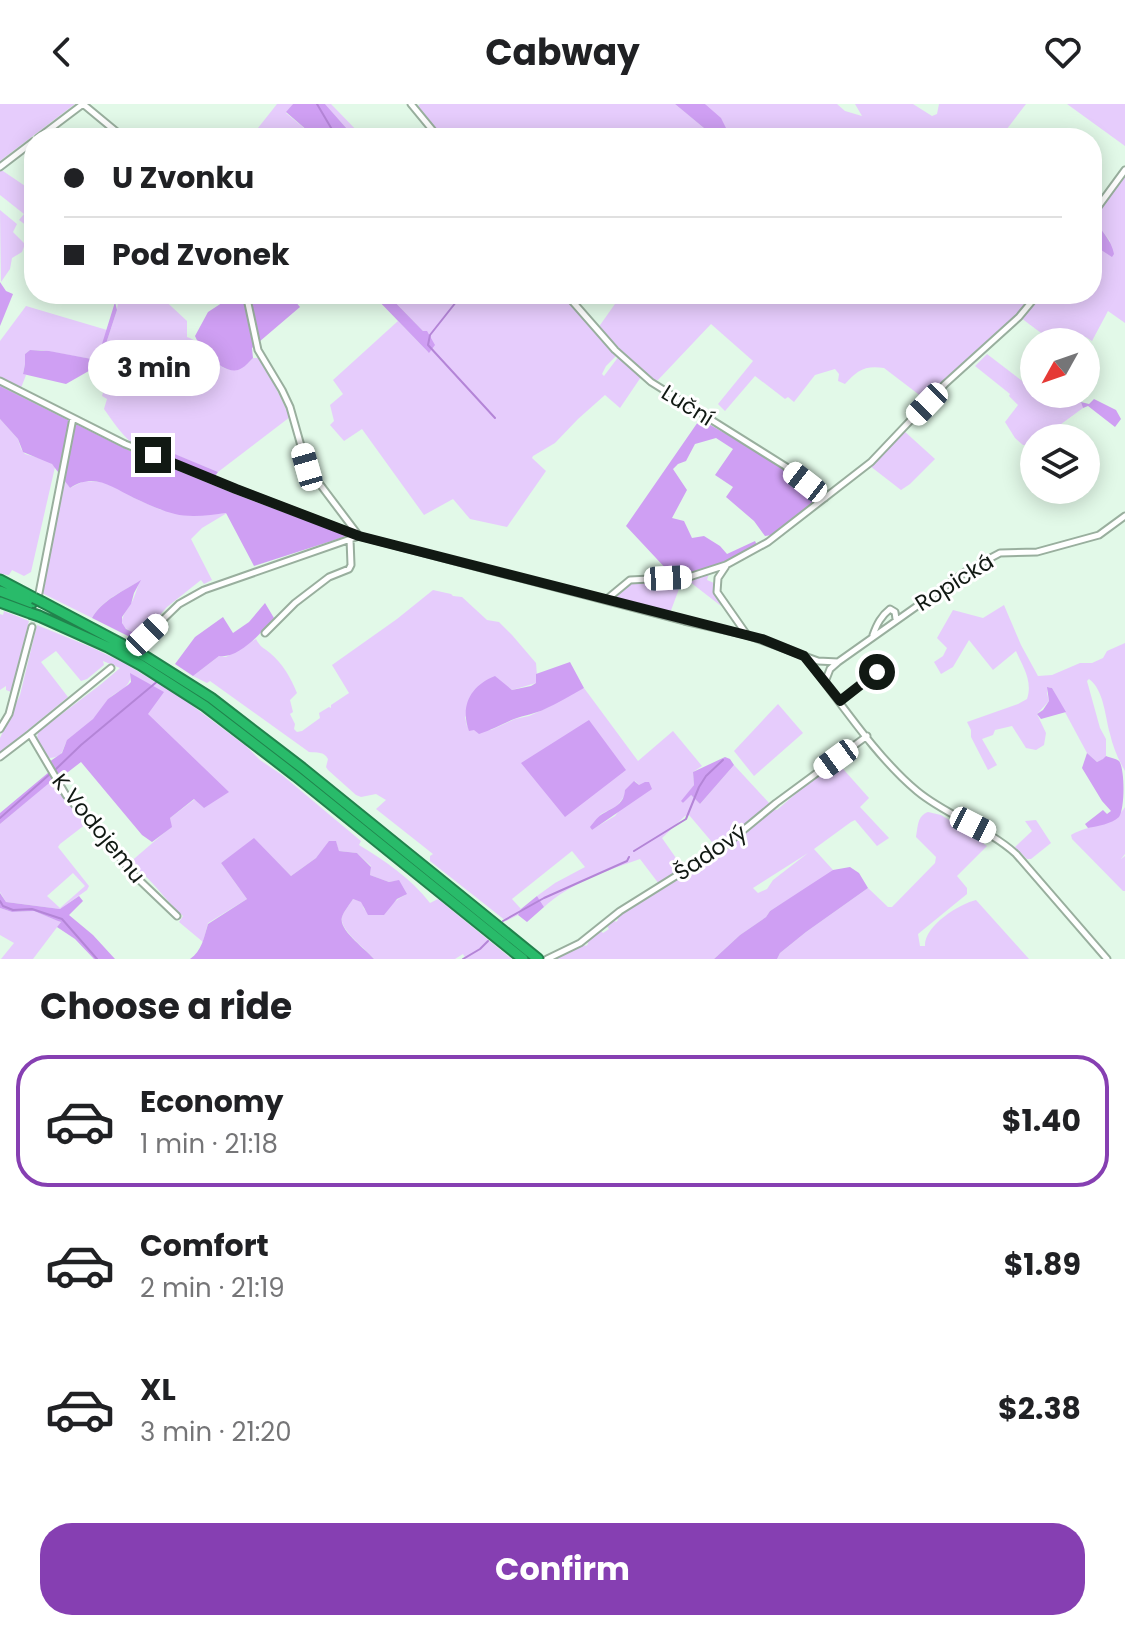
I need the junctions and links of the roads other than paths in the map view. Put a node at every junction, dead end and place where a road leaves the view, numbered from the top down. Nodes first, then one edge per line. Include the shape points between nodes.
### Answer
1 (83, 104) edge
2 (411, 104) edge
3 (52, 128) edge
4 (112, 128) edge
5 (431, 128) edge
6 (24, 149) edge
7 (0, 167) edge
8 (1125, 170) edge
9 (1102, 201) edge
10 (248, 304) edge
11 (575, 304) edge
12 (1030, 304) edge
13 (0, 381) edge
14 (73, 418) junction
15 (825, 498) junction
16 (1125, 516) edge
17 (359, 536) junction
18 (350, 539) junction
19 (726, 565) junction
20 (0, 580) edge
21 (0, 591) edge
22 (606, 600) junction
23 (0, 602) edge
24 (37, 604) junction
25 (896, 620) junction
26 (32, 627) tunnel mouth
27 (265, 633) dead end
28 (147, 635) dead end
29 (747, 635) junction
30 (872, 638) junction
31 (804, 656) junction
32 (838, 662) junction
33 (889, 664) dead end
34 (111, 668) dead end
35 (825, 682) junction
36 (840, 701) junction
37 (0, 729) edge
38 (30, 734) junction
39 (867, 736) junction
40 (0, 757) edge
41 (177, 916) dead end
42 (523, 959) edge
43 (538, 959) edge
44 (547, 959) edge
45 (1107, 959) edge

1 - 3 street
1 - 4 street
2 - 5 street
6 - 7 street
8 - 9 street
10 - 17 street via 258,350 290,407 307,467
11 - 15 street, Luční via 651,382 785,466
12 - 15 street via 871,462
13 - 14 street
14 - 17 street via 139,450
14 - 24 street
15 - 19 street via 768,542
16 - 25 street, Ropická via 1099,535 1037,552 1000,553
17 - 18 street
17 - 22 street
18 - 27 street via 349,569 329,577
18 - 28 street via 204,590 179,604
19 - 22 street via 689,577 630,580
19 - 29 street via 717,592
20 - 24 highway
21 - 24 highway
22 - 29 street
23 - 24 highway
24 - 42 highway via 205,706
24 - 43 highway via 146,657 221,706
25 - 30 street, Ropická
25 - 30 street via 890,609 884,613
26 - 37 street via 9,714
29 - 31 street
30 - 32 street, Ropická
31 - 32 street
31 - 35 street
32 - 35 street
33 - 36 street
34 - 38 street
35 - 36 street
36 - 39 street
38 - 40 street
38 - 41 street, K Vodojemu via 66,795 132,873
39 - 44 street, Šadový via 724,846 620,911 580,943
39 - 45 street via 918,792 1016,854

